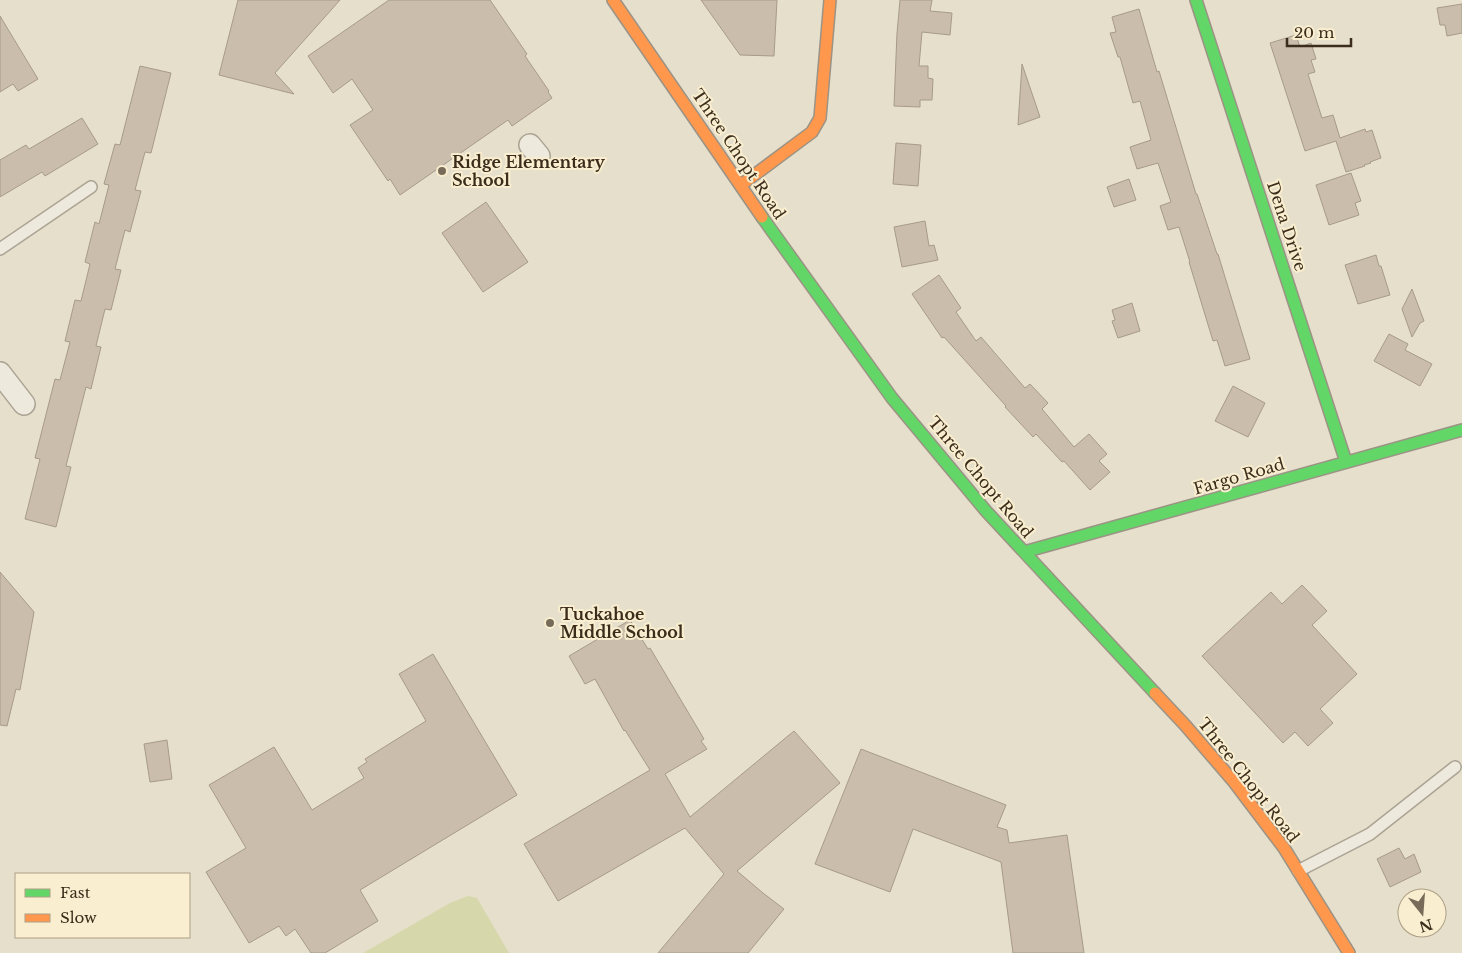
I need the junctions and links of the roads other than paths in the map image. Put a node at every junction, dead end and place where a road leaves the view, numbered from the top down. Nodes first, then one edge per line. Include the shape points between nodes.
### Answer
1 (613, 0) edge
2 (830, 0) edge
3 (1196, 0) edge
4 (741, 185) junction
5 (91, 187) dead end
6 (0, 249) edge
7 (0, 373) edge
8 (24, 404) dead end
9 (1462, 430) edge
10 (1346, 462) junction
11 (1024, 552) junction
12 (1455, 766) dead end
13 (1298, 871) junction
14 (1349, 953) edge

1 - 4 main road, Three Chopt Road
2 - 4 main road via 820,118 812,132
3 - 10 main road, Dena Drive
4 - 11 main road, Three Chopt Road via 892,398
5 - 6 lane
7 - 8 street
9 - 10 main road, Fargo Road
10 - 11 main road, Fargo Road
11 - 13 main road, Three Chopt Road via 1185,724 1234,782
12 - 13 lane via 1370,834
13 - 14 main road, Three Chopt Road

